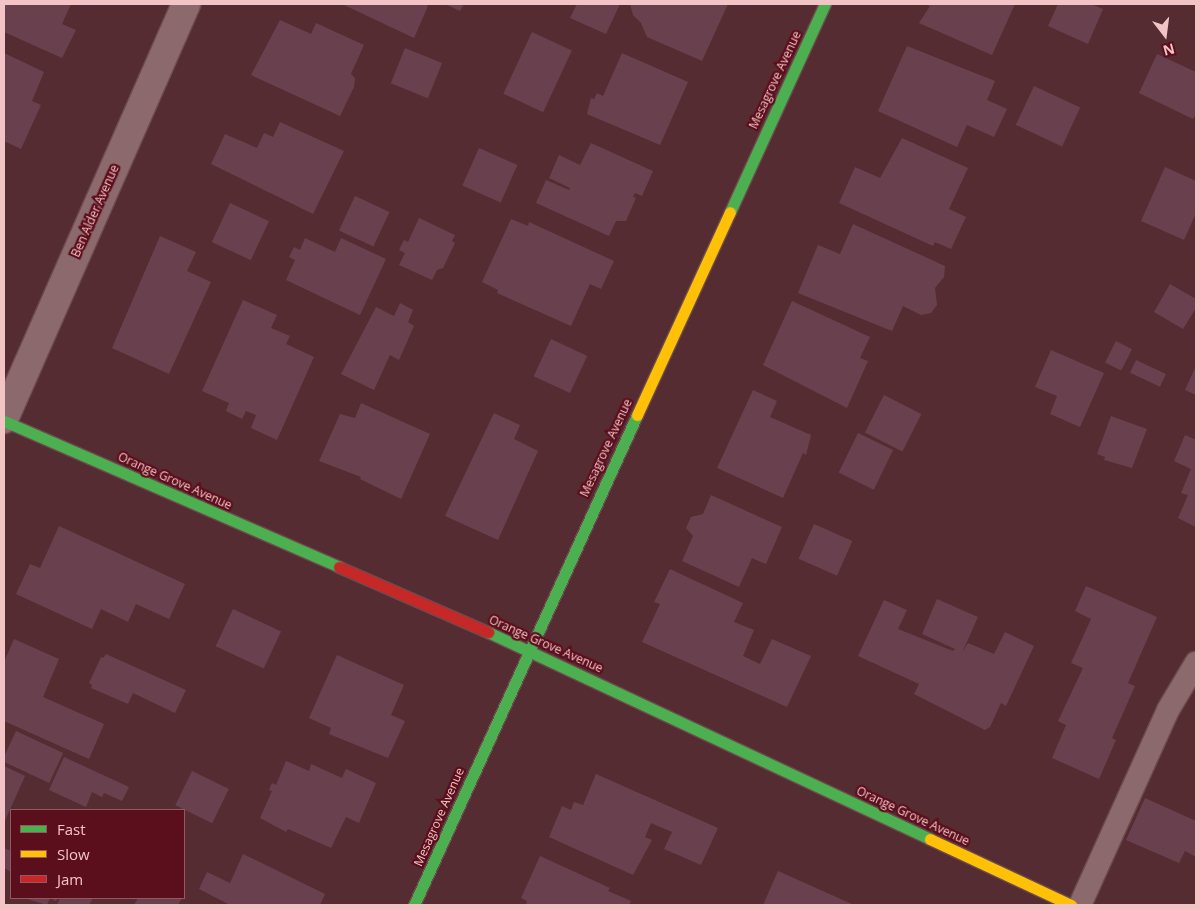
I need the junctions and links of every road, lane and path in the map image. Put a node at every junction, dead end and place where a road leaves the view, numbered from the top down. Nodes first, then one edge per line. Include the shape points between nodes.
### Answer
1 (186, 4) edge
2 (825, 4) edge
3 (4, 420) edge
4 (529, 650) junction
5 (1196, 663) edge
6 (414, 905) edge
7 (1072, 905) edge
8 (1080, 905) edge

1 - 3 street, Ben Alder Avenue
2 - 4 street, Mesagrove Avenue
3 - 4 street, Orange Grove Avenue
4 - 6 street, Mesagrove Avenue
4 - 7 street, Orange Grove Avenue
5 - 8 lane via 1168,710

